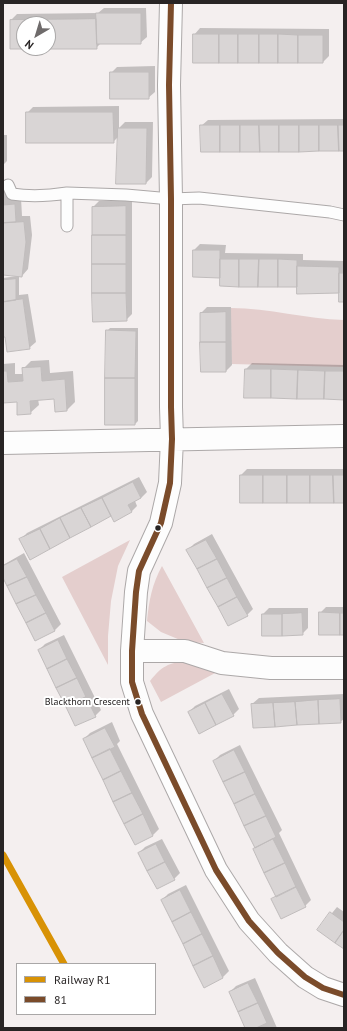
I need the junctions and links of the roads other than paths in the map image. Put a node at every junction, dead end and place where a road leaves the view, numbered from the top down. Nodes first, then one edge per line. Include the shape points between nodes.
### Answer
1 (171, 3) edge
2 (8, 185) dead end
3 (67, 193) junction
4 (171, 199) junction
5 (344, 215) edge
6 (67, 226) dead end
7 (344, 436) edge
8 (172, 439) junction
9 (3, 443) edge
10 (132, 651) junction
11 (344, 668) edge
12 (344, 996) edge

1 - 4 street
2 - 3 lane via 12,194 25,196
3 - 4 lane
3 - 6 lane
4 - 5 lane via 237,201
4 - 8 street
7 - 8 street
8 - 9 street
8 - 10 street via 170,483 164,512 139,571
10 - 11 street via 185,651 222,663 271,668
10 - 12 street via 132,682 142,714 220,876 249,921 278,953 305,977 323,988

